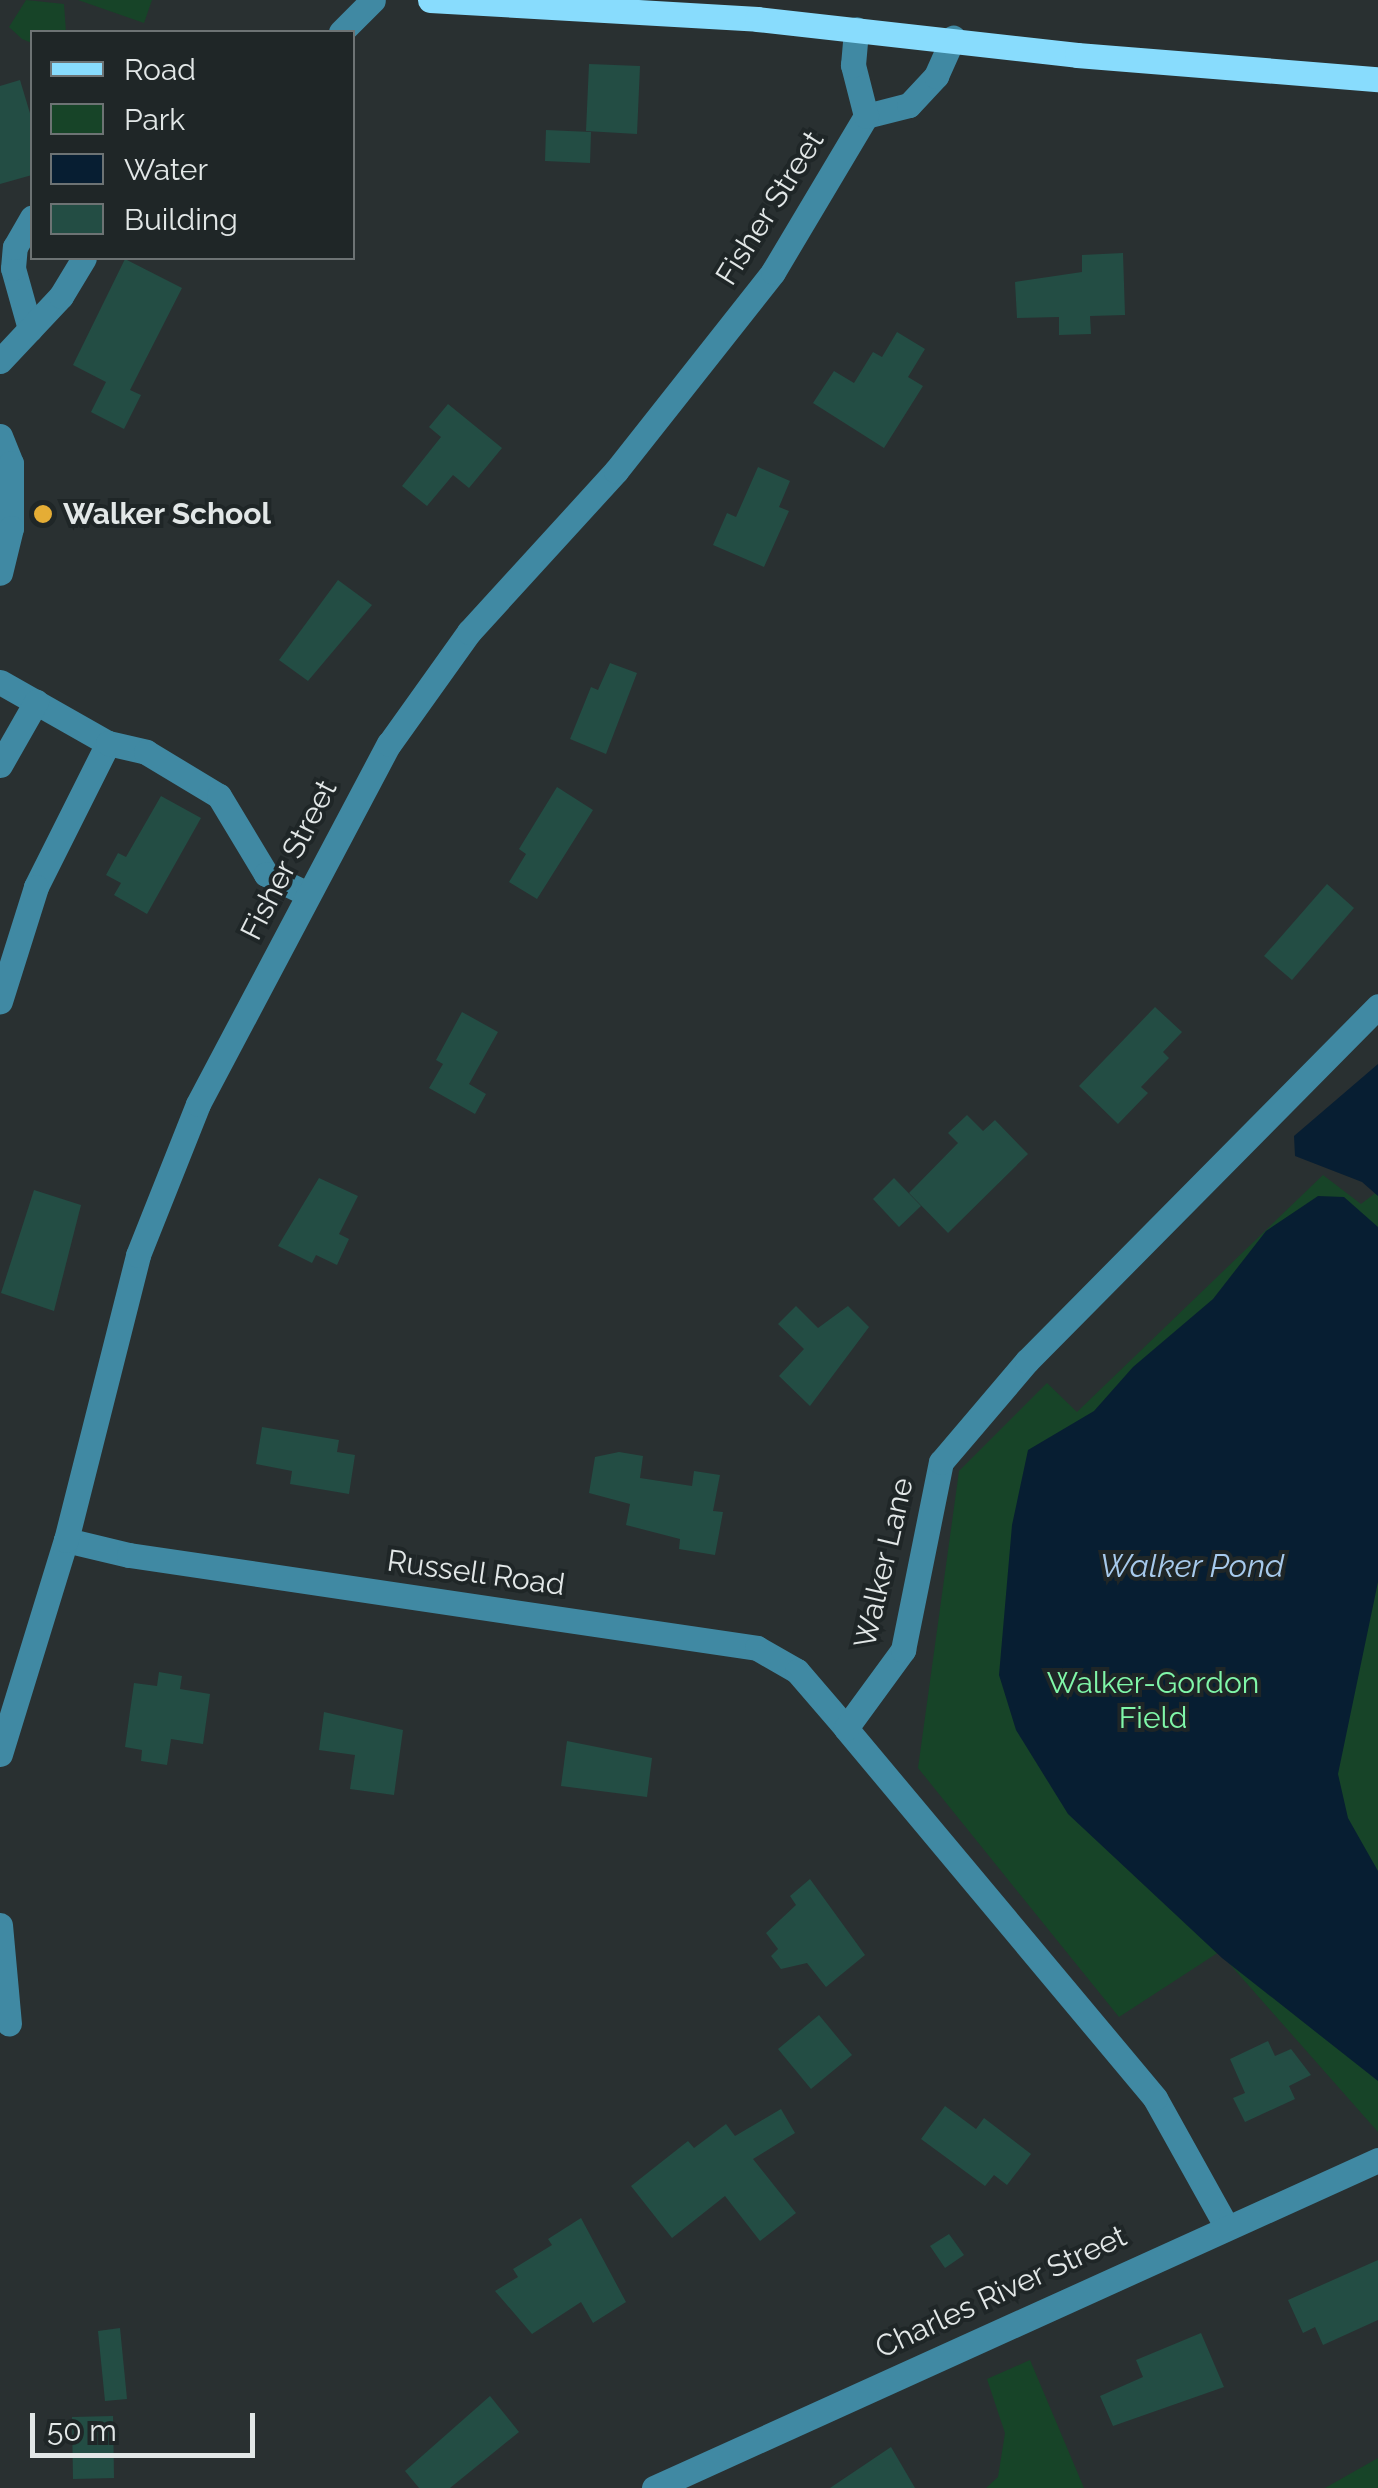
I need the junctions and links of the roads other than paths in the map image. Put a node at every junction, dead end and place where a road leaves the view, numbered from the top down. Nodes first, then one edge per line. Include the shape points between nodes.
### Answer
1 (373, 0) edge
2 (430, 0) edge
3 (856, 29) junction
4 (343, 30) edge
5 (953, 38) junction
6 (1378, 78) edge
7 (866, 116) junction
8 (30, 220) edge
9 (83, 260) edge
10 (30, 329) junction
11 (0, 361) edge
12 (0, 436) edge
13 (0, 573) edge
14 (0, 682) edge
15 (36, 702) junction
16 (108, 743) junction
17 (0, 765) edge
18 (308, 894) junction
19 (0, 1000) edge
20 (1378, 1006) edge
21 (66, 1540) junction
22 (846, 1728) junction
23 (0, 1754) edge
24 (0, 1925) edge
25 (10, 2024) dead end
26 (1378, 2160) edge
27 (1225, 2224) junction
28 (654, 2488) edge

1 - 4 street
2 - 3 main road
3 - 5 main road
3 - 7 street, Fisher Street via 853,65
5 - 6 main road via 1077,55
5 - 7 street, Fisher Street via 936,76 909,105
7 - 18 street, Fisher Street via 773,272 692,379 513,578 425,691 368,774
8 - 10 street via 14,247 13,268
9 - 10 street
10 - 11 street
12 - 13 street via 11,464 10,528
14 - 15 street
15 - 16 street
15 - 17 street
16 - 18 street via 146,752 219,796 266,874
16 - 19 street via 36,887
18 - 21 street, Fisher Street via 161,1188
20 - 22 street, Walker Lane via 1001,1388 941,1462 903,1650
21 - 22 street, Russell Road via 128,1555 757,1648 797,1671
21 - 23 street, Fisher Street
22 - 27 street via 1155,2098
24 - 25 street
26 - 27 street, Charles River Street
27 - 28 street, Charles River Street

